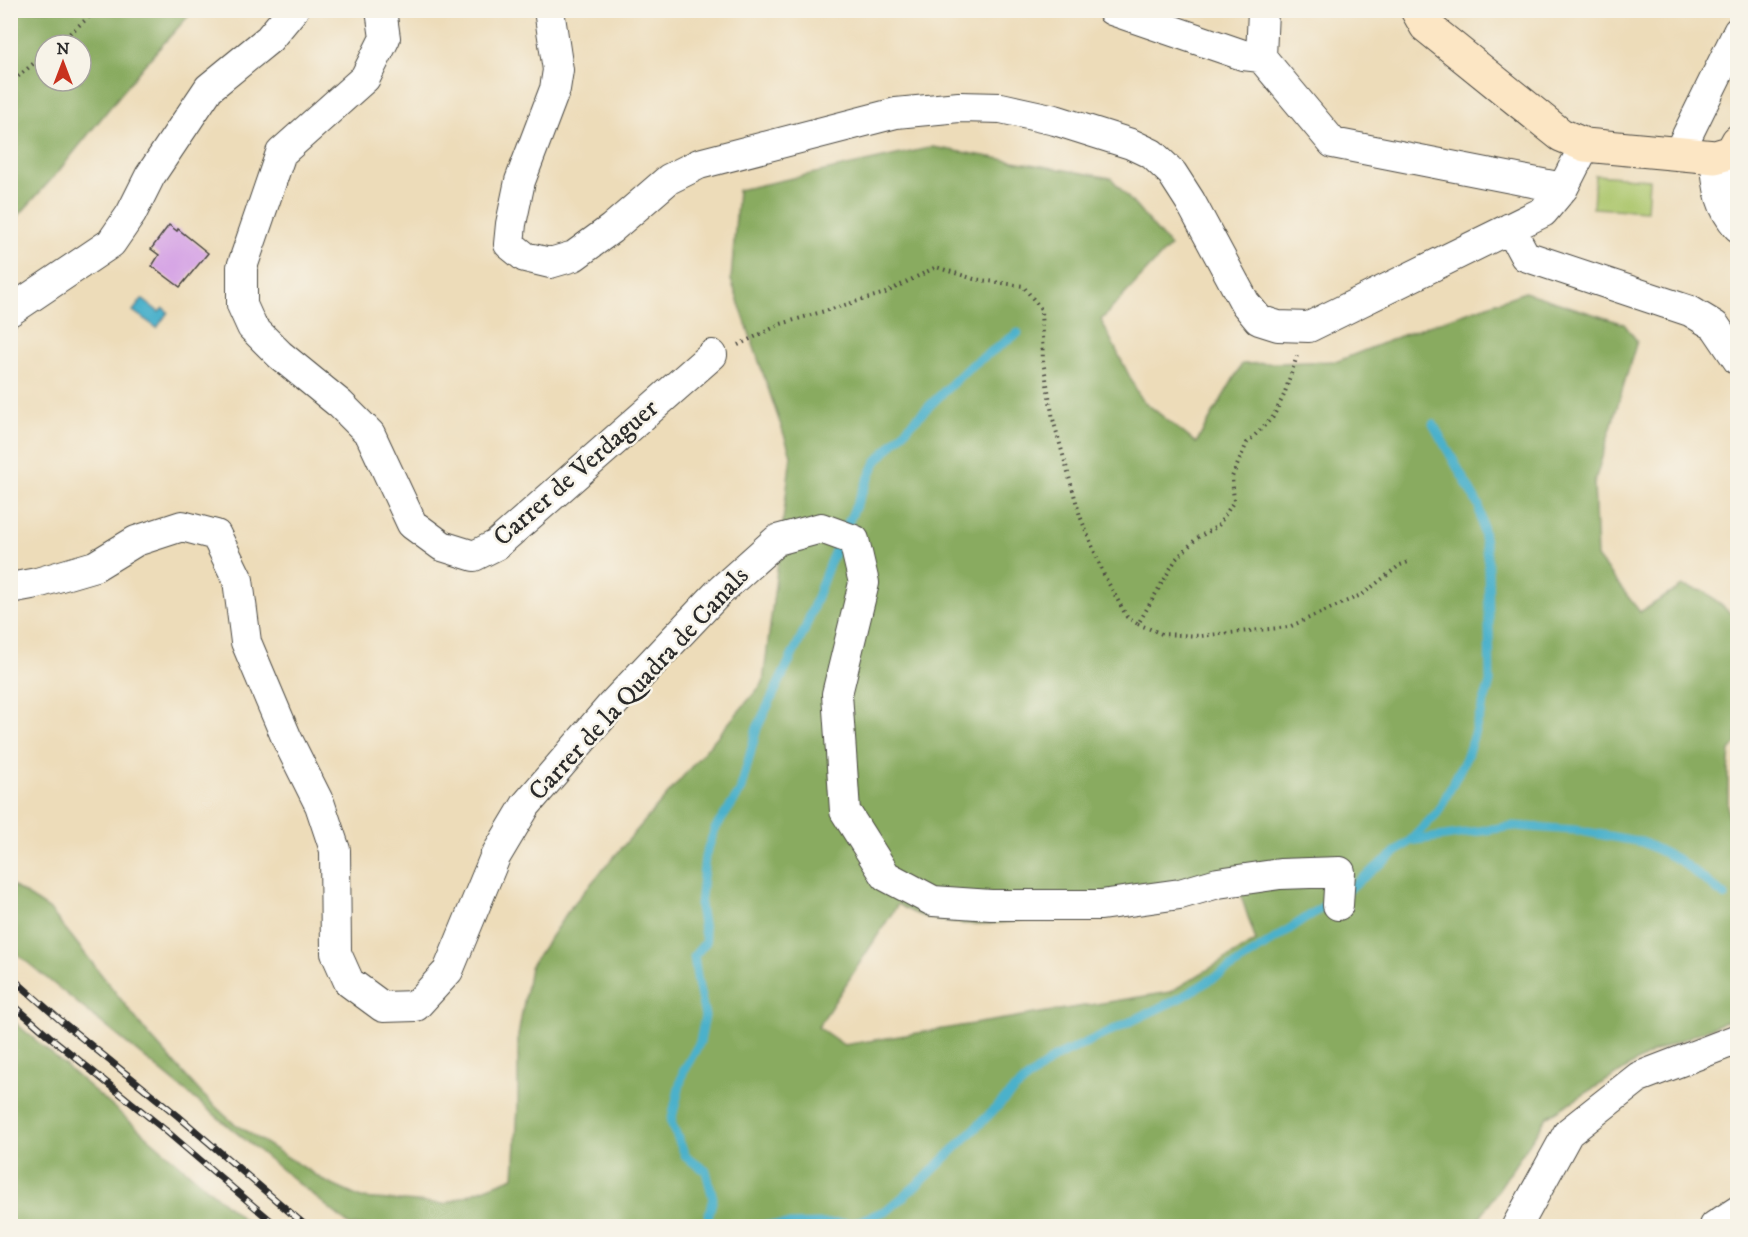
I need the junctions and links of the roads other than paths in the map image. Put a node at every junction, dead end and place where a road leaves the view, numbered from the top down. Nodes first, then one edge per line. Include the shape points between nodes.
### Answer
1 (293, 10) edge
2 (381, 10) edge
3 (549, 10) edge
4 (1112, 10) edge
5 (1263, 10) edge
6 (1417, 10) edge
7 (1737, 32) edge
8 (1261, 57) junction
9 (1584, 145) junction
10 (1726, 149) edge
11 (1678, 154) junction
12 (1563, 188) junction
13 (1737, 226) edge
14 (1510, 228) junction
15 (10, 311) edge
16 (712, 355) road end
17 (1737, 360) edge
18 (24, 586) edge
19 (10, 603) edge
20 (1338, 905) dead end
21 (1737, 1039) edge
22 (1737, 1211) edge
23 (1517, 1227) edge
24 (1715, 1227) edge

1 - 15 street via 269,39 209,88 111,243
2 - 16 street, Carrer de Verdaguer via 385,38 365,78 281,153 242,267 242,305 252,327 370,434 412,524 442,546 474,556 496,545
3 - 14 street via 558,70 555,89 520,181 509,244 525,257 550,263 574,256 669,179 699,164 896,113 959,106 1000,108 1054,120 1152,154 1178,182 1245,303 1259,320 1278,326 1310,327
4 - 8 street via 1233,52
5 - 8 street
6 - 9 street via 1426,26 1535,115 1561,135
7 - 11 street
8 - 12 street via 1333,143
9 - 11 street
9 - 12 street
10 - 11 street
10 - 13 street via 1719,190 1727,215
12 - 14 street via 1543,212
14 - 17 street via 1525,256 1690,311 1715,326
18 - 19 street
18 - 20 street, Carrer de la Quadra de Canals via 95,566 136,542 182,526 216,535 238,580 246,642 320,805 335,850 336,952 349,982 382,1007 416,1006 448,971 495,857 526,805 612,705 719,592 777,540 821,528 854,540 864,583 837,694 844,811 886,876 933,901 991,906 1101,906 1180,894 1228,881 1340,872
21 - 23 street via 1639,1077 1568,1133
22 - 24 street

